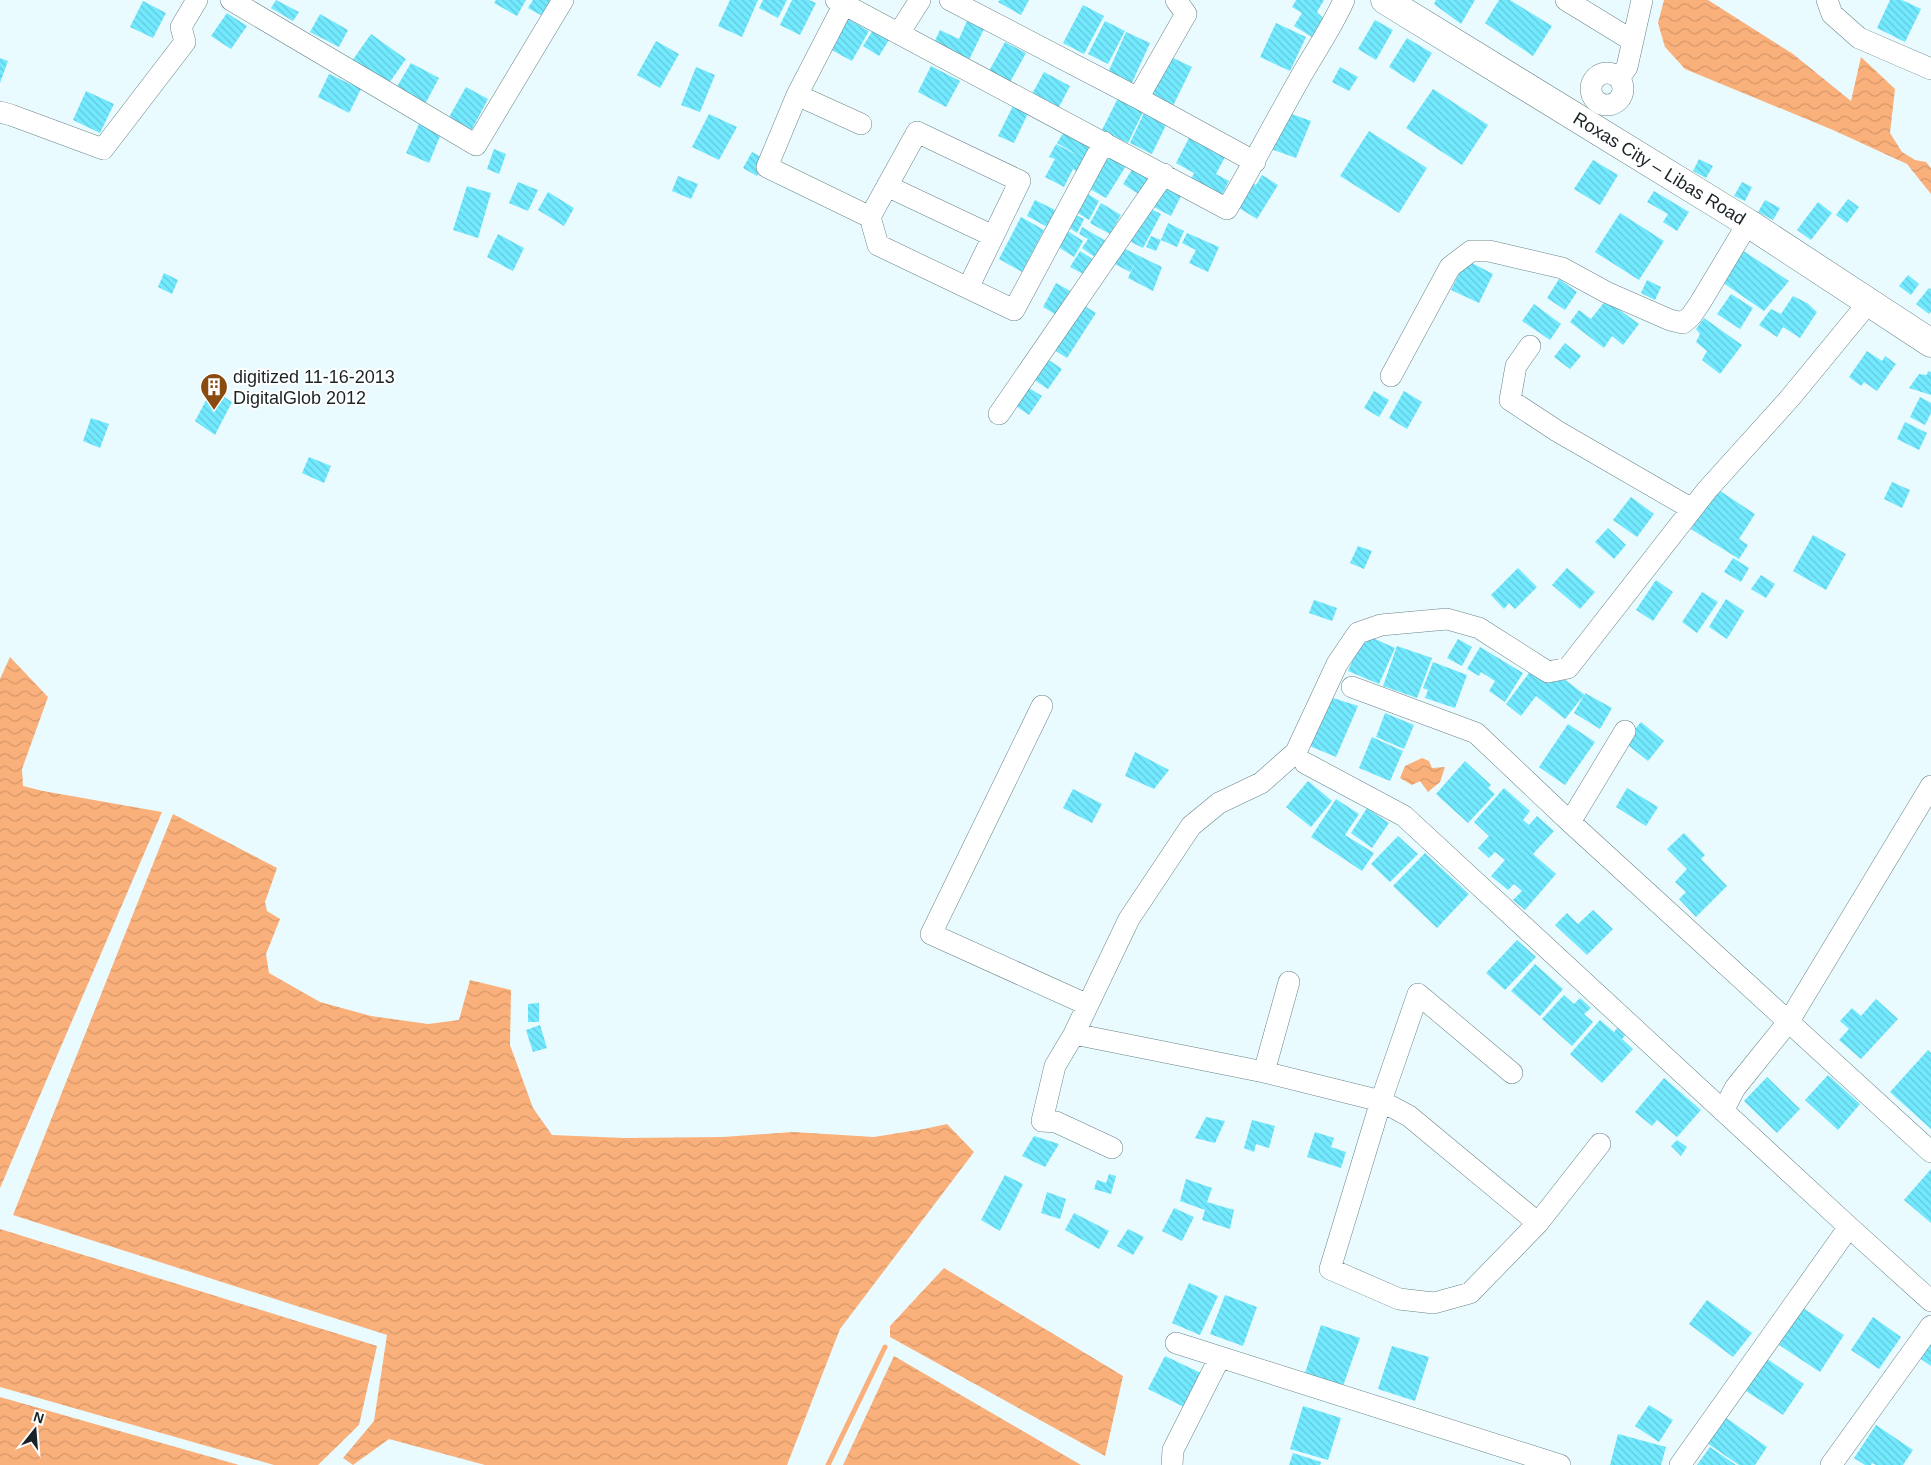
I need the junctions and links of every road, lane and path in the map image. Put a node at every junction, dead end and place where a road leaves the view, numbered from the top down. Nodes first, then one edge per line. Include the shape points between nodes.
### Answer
1 (198, 0) edge
2 (231, 0) edge
3 (563, 0) edge
4 (920, 0) edge
5 (950, 0) edge
6 (1176, 0) edge
7 (1344, 0) edge
8 (1385, 0) edge
9 (1566, 0) edge
10 (1642, 0) edge
11 (1827, 0) edge
12 (840, 2) edge
13 (899, 33) junction
14 (1633, 41) junction
15 (1931, 69) edge
16 (797, 95) junction
17 (1138, 98) junction
18 (1589, 111) junction
19 (0, 112) edge
20 (861, 124) dead end
21 (1104, 142) junction
22 (1255, 162) junction
23 (1164, 174) junction
24 (887, 186) junction
25 (870, 217) junction
26 (1748, 223) junction
27 (994, 236) junction
28 (968, 288) junction
29 (1869, 302) junction
30 (1931, 343) edge
31 (1530, 346) dead end
32 (1391, 376) dead end
33 (999, 414) dead end
34 (1692, 509) junction
35 (1352, 687) dead end
36 (1042, 706) dead end
37 (1625, 731) dead end
38 (1305, 763) dead end
39 (1931, 786) edge
40 (1570, 822) junction
41 (1289, 982) dead end
42 (1088, 1005) junction
43 (1789, 1021) junction
44 (1074, 1034) junction
45 (1264, 1072) junction
46 (1512, 1074) dead end
47 (1381, 1101) junction
48 (1723, 1112) junction
49 (1600, 1144) dead end
50 (1112, 1148) dead end
51 (1931, 1152) edge
52 (1538, 1223) junction
53 (1849, 1227) junction
54 (1931, 1301) edge
55 (1931, 1326) edge
56 (1176, 1343) dead end
57 (1220, 1357) junction
58 (1512, 1458) edge
59 (1172, 1465) edge
60 (1560, 1465) edge
61 (1680, 1465) edge
62 (1831, 1465) edge

1 - 19 street via 181,28 185,42 103,149
2 - 3 street via 476,145
4 - 13 street
5 - 17 street
6 - 17 street via 1186,14
7 - 22 street
8 - 18 main road, Roxas City – Libas Road
9 - 14 street
10 - 14 street
11 - 15 street via 1832,14 1859,38
12 - 13 street
12 - 16 street
13 - 21 street
14 - 18 street via 1627,67 1619,78 1623,83 1622,96
16 - 20 street
16 - 25 street via 767,167
17 - 22 street
18 - 26 main road, Roxas City – Libas Road
21 - 23 street
21 - 28 street via 1014,310
22 - 23 street via 1227,208
23 - 33 street
24 - 25 street
24 - 27 street
24 - 27 street via 916,132 925,136 1020,181
25 - 28 street via 878,245
26 - 29 main road, Roxas City – Libas Road
26 - 32 street via 1700,303 1683,323 1606,292 1562,268 1489,251 1471,251 1450,267
27 - 28 street
29 - 30 main road, Roxas City – Libas Road
29 - 34 street
31 - 34 street via 1516,366 1510,400
34 - 42 street via 1568,668 1548,672 1479,628 1447,619 1381,625 1358,633 1337,664 1296,752 1261,783 1219,802 1191,826 1129,919
35 - 40 street via 1476,733
36 - 42 street via 931,934
37 - 40 street
38 - 48 street via 1404,816
39 - 43 street
40 - 43 street
41 - 45 street
42 - 44 street
43 - 48 street via 1735,1088
43 - 51 street
44 - 45 street
44 - 50 street via 1055,1066 1042,1121 1056,1122
45 - 47 street
46 - 47 street via 1418,994
47 - 52 street via 1409,1116
47 - 52 street via 1330,1269 1399,1299 1434,1303 1470,1293
48 - 53 street
49 - 52 street
53 - 54 street
53 - 61 street
55 - 62 street
56 - 57 street
57 - 58 street
57 - 59 street via 1173,1450
58 - 60 street

